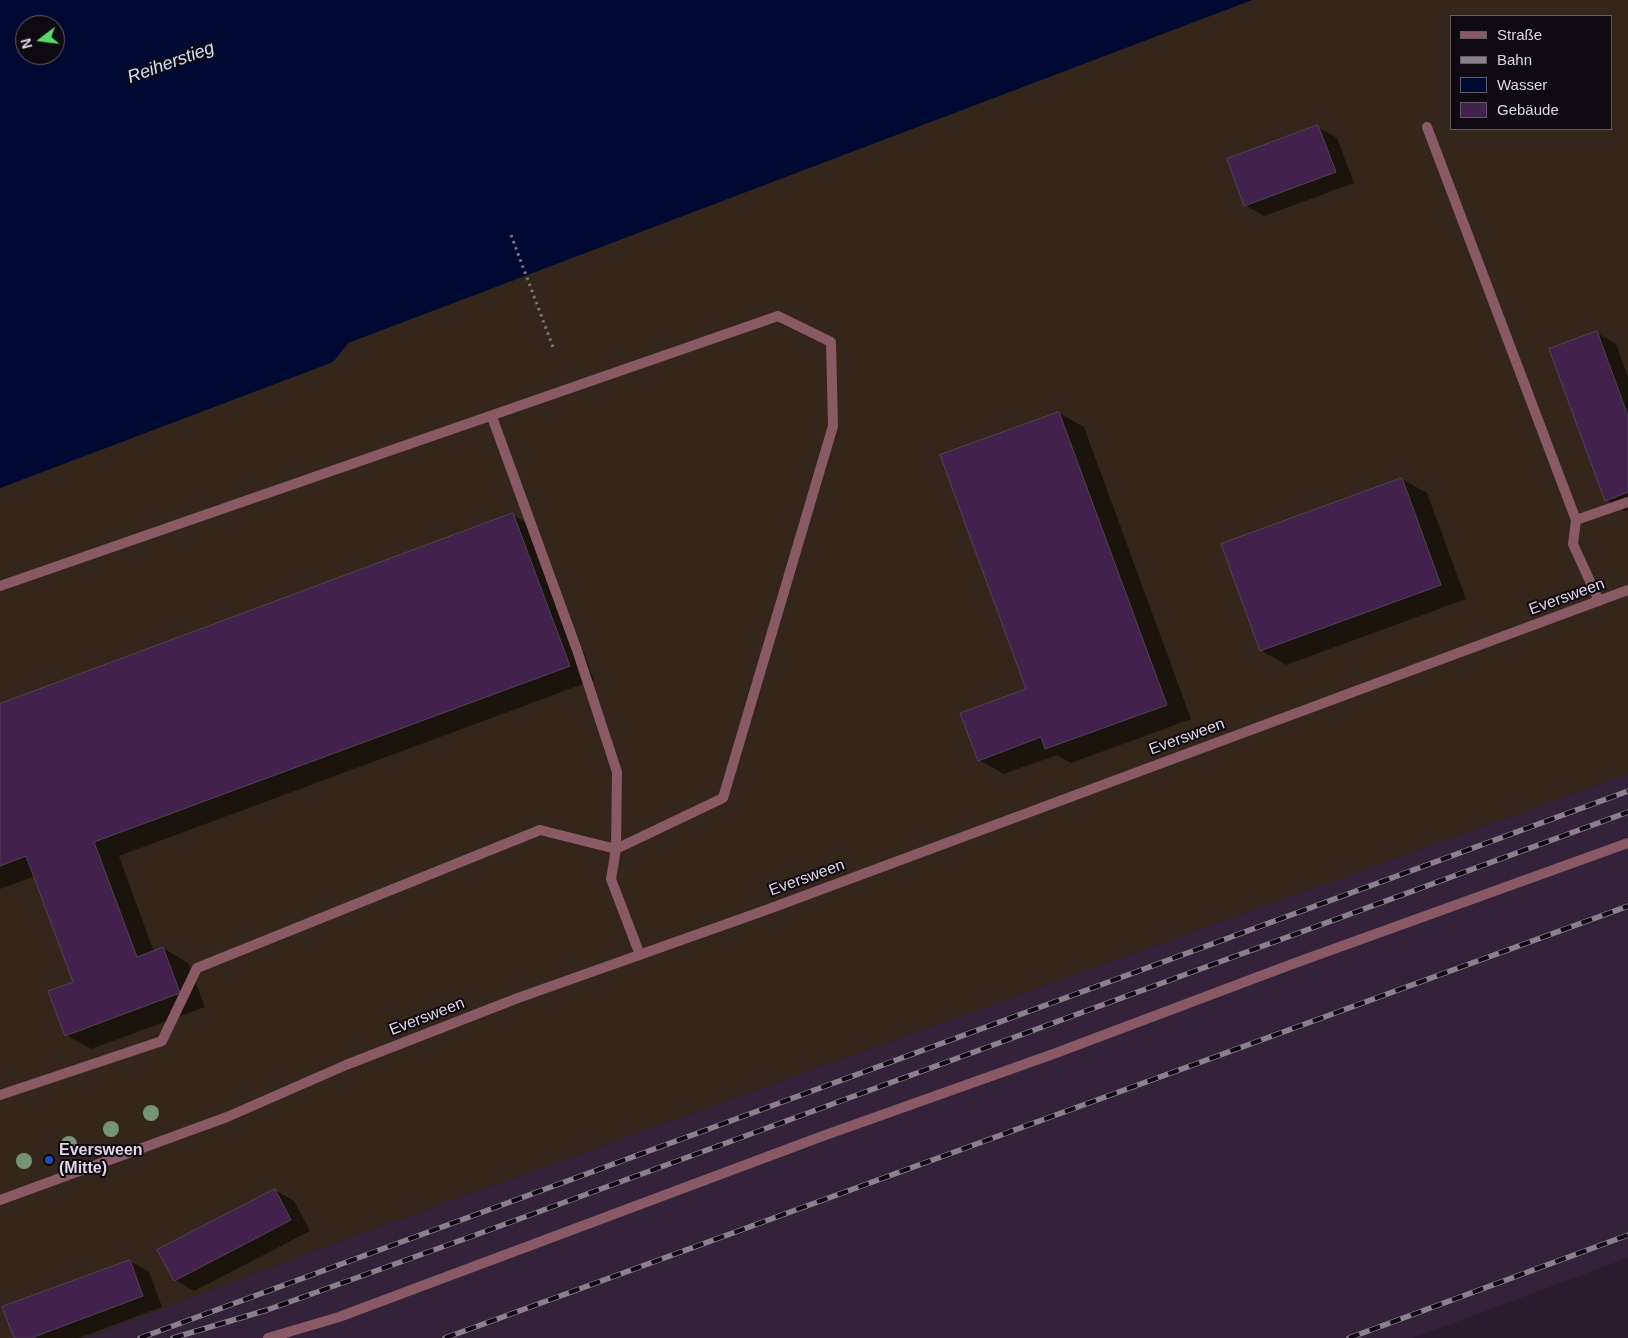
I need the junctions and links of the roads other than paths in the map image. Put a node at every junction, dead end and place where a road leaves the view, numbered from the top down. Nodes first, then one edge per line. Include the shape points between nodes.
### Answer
1 (1427, 127) dead end
2 (492, 417) junction
3 (1628, 502) edge
4 (1576, 520) junction
5 (0, 586) edge
6 (1628, 590) edge
7 (1599, 601) junction
8 (1628, 843) edge
9 (616, 849) junction
10 (640, 955) junction
11 (0, 1096) edge
12 (0, 1200) edge
13 (268, 1338) edge

1 - 4 street
2 - 5 street
2 - 9 street via 577,650 617,772
2 - 9 street via 778,316 831,342 833,426 723,798
3 - 4 street
4 - 7 street via 1574,544
6 - 7 street, Eversween
7 - 10 street, Eversween
8 - 13 street via 339,1316
9 - 10 street via 611,879
9 - 11 street via 540,830 197,968 162,1041
10 - 12 street, Eversween via 346,1065 227,1117

